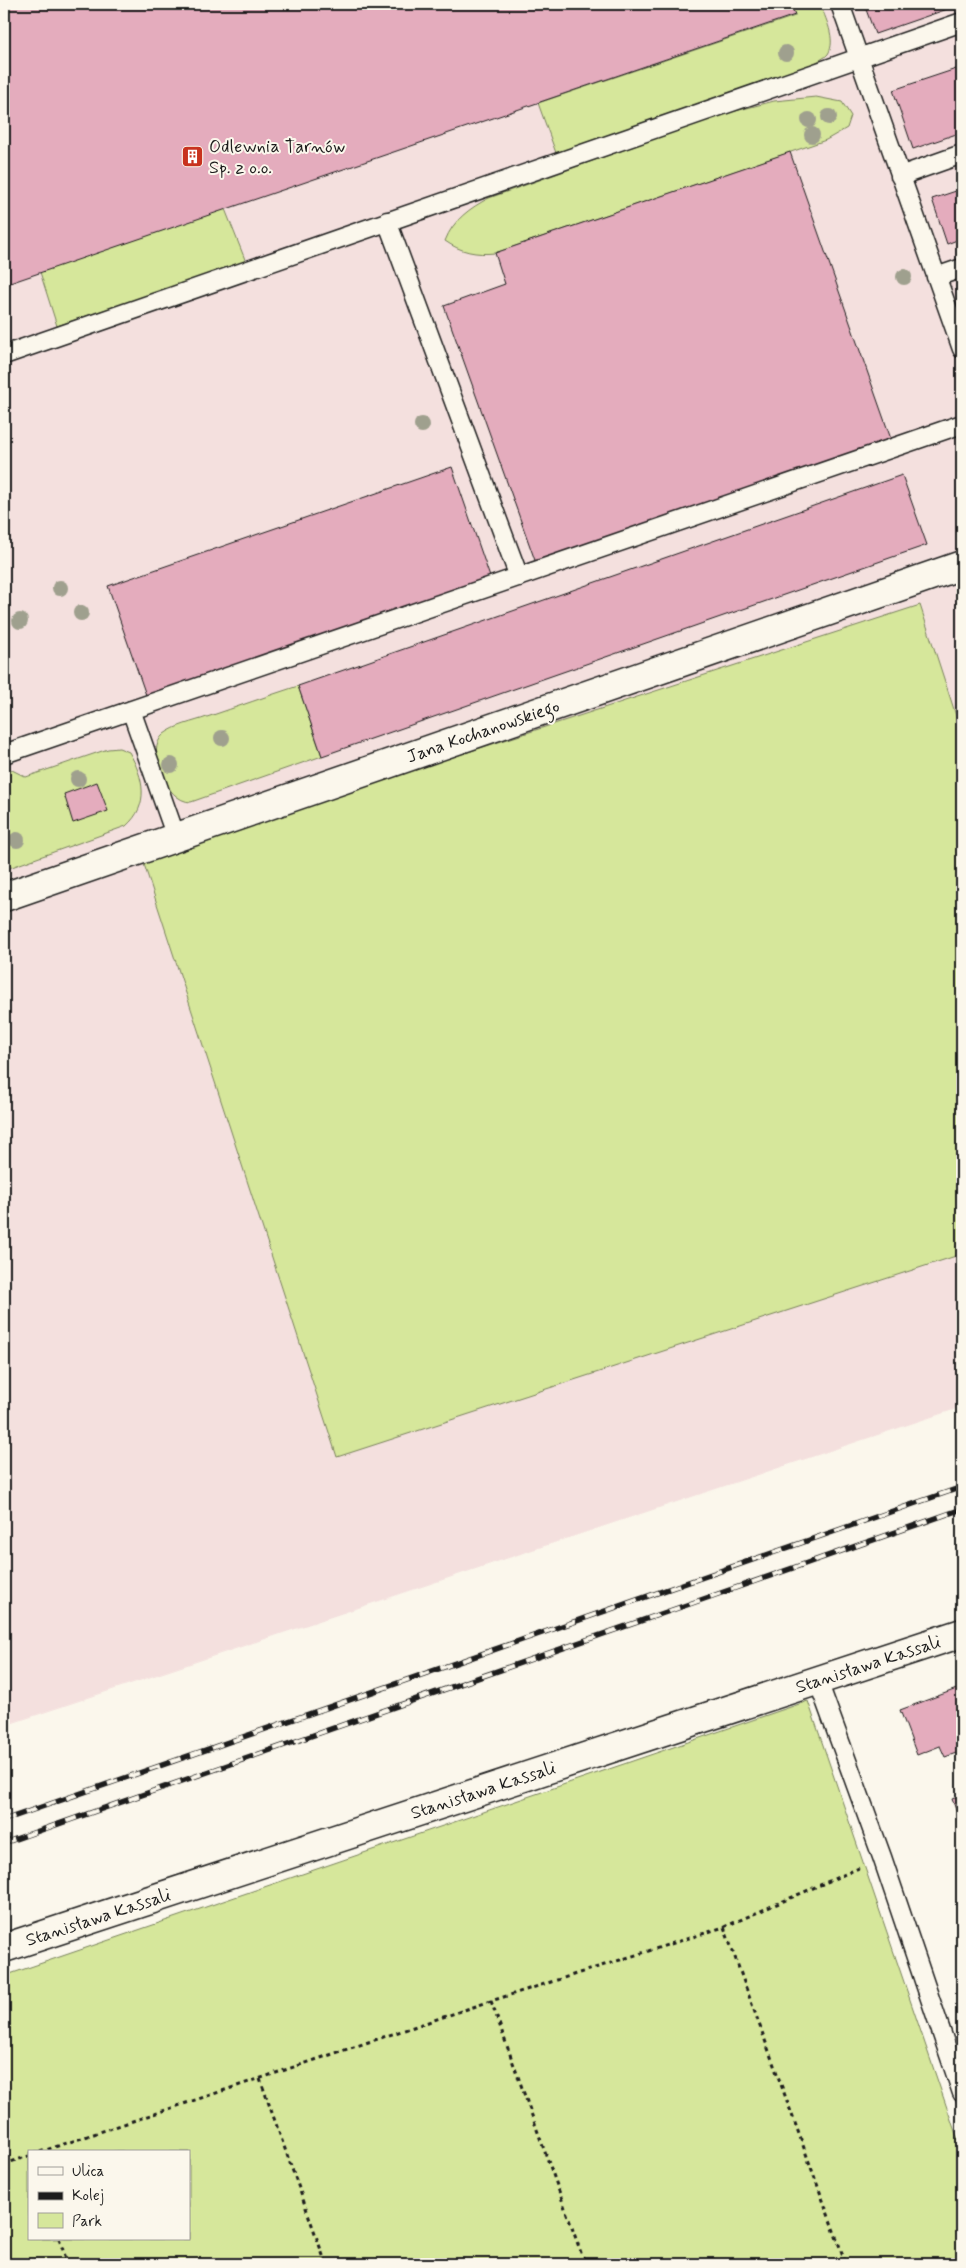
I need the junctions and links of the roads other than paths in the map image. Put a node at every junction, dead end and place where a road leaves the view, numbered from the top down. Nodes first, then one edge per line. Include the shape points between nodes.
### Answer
1 (840, 4) edge
2 (962, 22) edge
3 (858, 57) junction
4 (962, 154) edge
5 (900, 176) junction
6 (387, 221) junction
7 (962, 268) edge
8 (936, 277) junction
9 (962, 349) edge
10 (4, 355) edge
11 (962, 424) edge
12 (962, 565) edge
13 (519, 577) junction
14 (131, 710) junction
15 (4, 754) edge
16 (176, 837) junction
17 (4, 896) edge
18 (962, 1633) edge
19 (818, 1681) junction
20 (4, 1948) edge
21 (962, 2093) edge

1 - 3 lane
2 - 3 lane
3 - 5 lane
3 - 6 lane
4 - 5 lane
5 - 8 lane
6 - 10 lane
6 - 13 lane
7 - 8 lane
8 - 9 lane
11 - 13 lane
12 - 16 street, Jana Kochanowskiego
13 - 14 lane
14 - 15 lane
14 - 16 lane
16 - 17 street, Jana Kochanowskiego
18 - 19 street, Stanisława Kassali
19 - 20 street, Stanisława Kassali
19 - 21 lane

